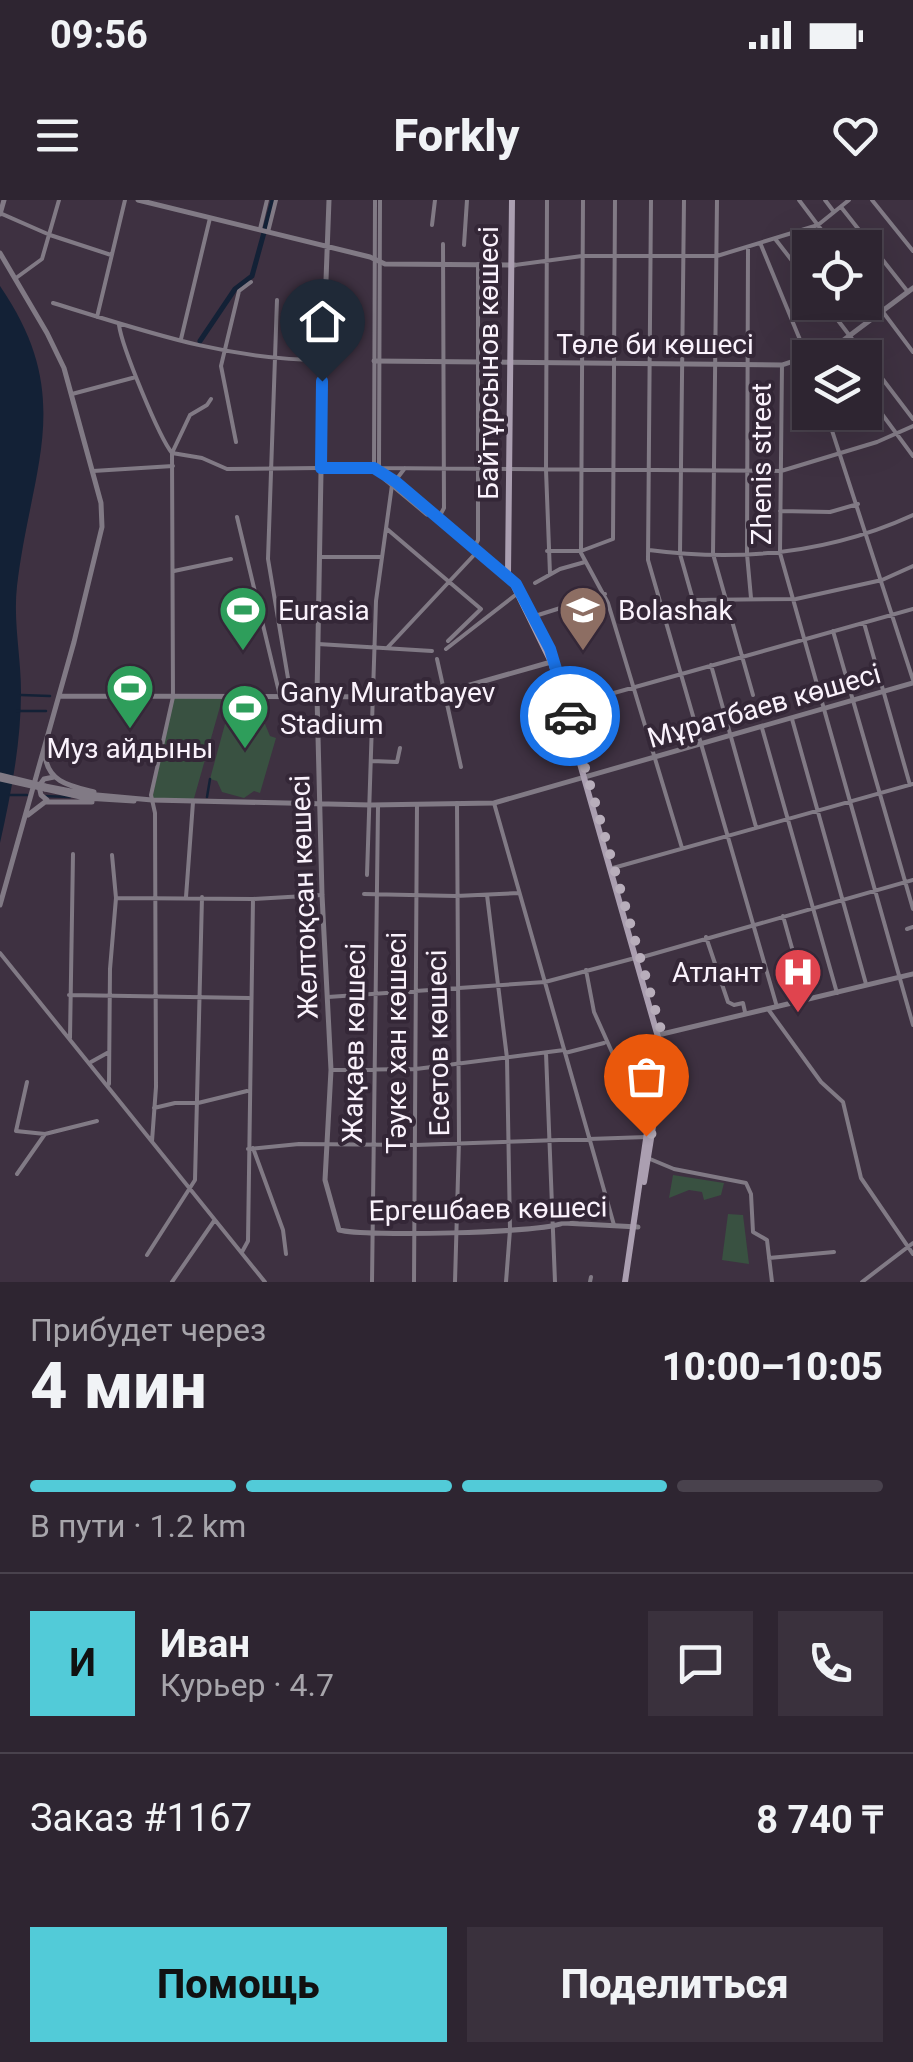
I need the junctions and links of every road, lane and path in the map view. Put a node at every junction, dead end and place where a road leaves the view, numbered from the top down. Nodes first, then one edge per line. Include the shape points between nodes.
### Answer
1 (4, 200) edge
2 (58, 200) edge
3 (125, 200) edge
4 (138, 200) edge
5 (267, 200) edge
6 (276, 200) edge
7 (329, 200) edge
8 (378, 200) edge
9 (435, 200) edge
10 (467, 200) edge
11 (514, 200) edge
12 (548, 200) edge
13 (582, 200) edge
14 (616, 200) edge
15 (651, 200) edge
16 (684, 200) edge
17 (718, 200) edge
18 (799, 200) edge
19 (824, 200) edge
20 (849, 200) edge
21 (872, 200) edge
22 (841, 207) junction
23 (834, 212) junction
24 (0, 214) edge
25 (210, 218) junction
26 (432, 224) dead end
27 (818, 225) junction
28 (260, 230) junction
29 (822, 230) edge
30 (268, 232) junction
31 (50, 236) junction
32 (776, 240) junction
33 (443, 244) dead end
34 (464, 245) dead end
35 (761, 245) junction
36 (326, 246) junction
37 (748, 249) junction
38 (913, 251) edge
39 (0, 253) edge
40 (111, 255) junction
41 (582, 256) junction
42 (614, 256) junction
43 (650, 256) junction
44 (683, 256) junction
45 (717, 256) junction
46 (377, 261) junction
47 (792, 261) edge
48 (548, 262) junction
49 (443, 264) junction
50 (478, 264) junction
51 (512, 264) junction
52 (16, 278) junction
53 (250, 282) dead end
54 (910, 290) edge
55 (277, 300) dead end
56 (53, 303) dead end
57 (882, 311) joint
58 (98, 317) junction
59 (838, 320) edge
60 (870, 320) edge
61 (119, 325) junction
62 (850, 335) junction
63 (801, 340) edge
64 (843, 340) edge
65 (180, 341) junction
66 (224, 352) junction
67 (913, 352) edge
68 (275, 360) junction
69 (322, 360) junction
70 (377, 361) junction
71 (444, 362) junction
72 (476, 362) junction
73 (512, 363) junction
74 (547, 363) junction
75 (580, 363) junction
76 (614, 363) junction
77 (792, 363) edge
78 (648, 364) junction
79 (682, 364) junction
80 (714, 364) junction
81 (748, 364) junction
82 (782, 365) junction
83 (138, 376) junction
84 (72, 394) junction
85 (210, 399) dead end
86 (882, 414) edge
87 (913, 422) edge
88 (832, 430) edge
89 (896, 433) junction
90 (236, 442) dead end
91 (172, 453) junction
92 (840, 453) junction
93 (913, 456) edge
94 (173, 466) junction
95 (321, 468) junction
96 (374, 468) junction
97 (405, 468) junction
98 (271, 469) junction
99 (442, 470) junction
100 (475, 470) junction
101 (546, 470) junction
102 (580, 470) junction
103 (614, 470) junction
104 (93, 471) junction
105 (511, 471) junction
106 (648, 471) junction
107 (681, 471) junction
108 (714, 471) junction
109 (748, 471) junction
110 (781, 471) junction
111 (394, 484) junction
112 (858, 504) junction
113 (780, 511) junction
114 (913, 515) edge
115 (237, 518) dead end
116 (438, 519) junction
117 (387, 529) junction
118 (868, 536) junction
119 (648, 550) junction
120 (474, 551) junction
121 (581, 551) junction
122 (547, 552) junction
123 (780, 553) junction
124 (680, 554) junction
125 (713, 554) junction
126 (747, 554) junction
127 (320, 557) junction
128 (382, 557) junction
129 (232, 559) dead end
130 (586, 562) junction
131 (508, 564) junction
132 (913, 566) edge
133 (499, 570) junction
134 (174, 572) junction
135 (550, 574) junction
136 (882, 580) junction
137 (452, 582) junction
138 (535, 583) dead end
139 (514, 585) junction
140 (605, 594) junction
141 (752, 598) junction
142 (725, 599) junction
143 (792, 599) junction
144 (913, 608) edge
145 (893, 616) junction
146 (535, 619) junction
147 (864, 623) junction
148 (833, 630) junction
149 (802, 638) junction
150 (448, 641) dead end
151 (318, 644) junction
152 (374, 646) junction
153 (388, 648) junction
154 (446, 649) dead end
155 (432, 652) dead end
156 (740, 656) junction
157 (437, 659) dead end
158 (552, 662) junction
159 (712, 665) junction
160 (680, 674) junction
161 (913, 682) edge
162 (634, 688) junction
163 (883, 692) junction
164 (445, 693) junction
165 (753, 694) dead end
166 (59, 696) junction
167 (173, 696) junction
168 (280, 696) junction
169 (291, 696) junction
170 (318, 696) junction
171 (373, 696) junction
172 (853, 701) junction
173 (565, 706) junction
174 (823, 710) junction
175 (792, 719) junction
176 (762, 728) junction
177 (732, 736) junction
178 (701, 746) junction
179 (400, 748) dead end
180 (44, 750) junction
181 (657, 758) junction
182 (372, 761) junction
183 (461, 768) dead end
184 (0, 777) edge
185 (54, 777) junction
186 (586, 778) junction
187 (912, 784) edge
188 (880, 792) junction
189 (117, 799) junction
190 (152, 800) junction
191 (848, 800) junction
192 (54, 801) junction
193 (193, 802) junction
194 (494, 803) junction
195 (320, 804) junction
196 (417, 804) junction
197 (457, 804) junction
198 (374, 805) junction
199 (818, 808) junction
200 (787, 818) junction
201 (22, 827) junction
202 (756, 827) junction
203 (727, 835) junction
204 (682, 848) junction
205 (73, 854) dead end
206 (112, 855) dead end
207 (613, 868) junction
208 (367, 876) dead end
209 (913, 880) edge
210 (905, 882) junction
211 (875, 890) junction
212 (519, 893) junction
213 (364, 894) dead end
214 (376, 894) junction
215 (322, 895) junction
216 (487, 895) junction
217 (156, 896) junction
218 (416, 896) junction
219 (456, 896) junction
220 (186, 897) junction
221 (116, 898) junction
222 (202, 898) junction
223 (843, 899) junction
224 (253, 900) junction
225 (0, 906) edge
226 (813, 907) junction
227 (913, 909) edge
228 (783, 916) junction
229 (753, 924) junction
230 (706, 937) junction
231 (0, 953) edge
232 (637, 958) junction
233 (586, 970) junction
234 (913, 974) edge
235 (900, 978) junction
236 (545, 982) junction
237 (498, 986) junction
238 (866, 986) junction
239 (456, 990) junction
240 (416, 992) junction
241 (837, 993) junction
242 (69, 994) junction
243 (110, 994) junction
244 (154, 994) junction
245 (374, 995) junction
246 (199, 996) junction
247 (328, 997) junction
248 (251, 998) junction
249 (806, 1000) junction
250 (777, 1007) junction
251 (768, 1009) junction
252 (746, 1014) junction
253 (913, 1025) edge
254 (660, 1034) junction
255 (70, 1040) junction
256 (606, 1042) junction
257 (109, 1052) junction
258 (565, 1052) junction
259 (546, 1053) junction
260 (507, 1058) junction
261 (616, 1061) dead end
262 (89, 1062) junction
263 (458, 1065) junction
264 (330, 1070) junction
265 (416, 1070) junction
266 (374, 1071) junction
267 (27, 1082) dead end
268 (109, 1088) junction
269 (249, 1091) junction
270 (198, 1103) junction
271 (154, 1108) junction
272 (98, 1121) dead end
273 (45, 1134) junction
274 (591, 1137) junction
275 (649, 1137) junction
276 (549, 1138) junction
277 (152, 1140) junction
278 (510, 1140) junction
279 (459, 1141) junction
280 (373, 1144) junction
281 (328, 1145) junction
282 (416, 1145) junction
283 (251, 1149) junction
284 (648, 1158) junction
285 (17, 1174) dead end
286 (188, 1189) junction
287 (214, 1221) junction
288 (614, 1225) junction
289 (636, 1226) junction
290 (552, 1228) junction
291 (339, 1230) joint
292 (510, 1230) junction
293 (456, 1231) junction
294 (372, 1232) junction
295 (415, 1232) junction
296 (910, 1245) edge
297 (241, 1252) junction
298 (834, 1252) dead end
299 (286, 1254) dead end
300 (913, 1254) edge
301 (147, 1255) dead end
302 (769, 1258) junction
303 (172, 1282) edge
304 (264, 1282) edge
305 (372, 1282) edge
306 (414, 1282) edge
307 (455, 1282) edge
308 (506, 1282) edge
309 (554, 1282) edge
310 (627, 1282) edge
311 (772, 1282) edge
312 (862, 1282) edge

1 - 24 street
2 - 31 street
3 - 40 street
4 - 25 street
5 - 28 street
6 - 30 street
7 - 36 street, Желтоқсан көшесі
8 - 46 street
9 - 26 street
10 - 34 street
11 - 51 main road, Байтұрсынов көшесі
12 - 48 street
13 - 41 street
14 - 42 street
15 - 43 street
16 - 44 street
17 - 45 street
18 - 27 street
19 - 23 street
20 - 22 street
21 - 38 street
22 - 23 street
22 - 54 street
23 - 27 street
24 - 31 street
25 - 28 street
25 - 65 street
27 - 29 street
27 - 32 street
28 - 30 street
30 - 36 street
31 - 40 street
31 - 52 street via 42,258
32 - 35 street
32 - 47 street
33 - 49 street
35 - 37 street
35 - 63 street
36 - 46 street
36 - 69 street, Желтоқсан көшесі
37 - 45 street
37 - 81 street
39 - 52 street
40 - 58 street
41 - 42 street
41 - 48 street
41 - 75 street
42 - 43 street
42 - 76 street
43 - 44 street
43 - 78 street
44 - 45 street
44 - 79 street
45 - 80 street
46 - 49 street
46 - 70 street
48 - 51 street
48 - 74 street
49 - 50 street
49 - 71 street
50 - 51 street
50 - 72 street
51 - 73 main road, Байтұрсынов көшесі
52 - 84 street
53 - 66 street via 239,290
54 - 57 street, Төле би көшесі
55 - 68 street
56 - 58 street
57 - 67 street
58 - 61 street
59 - 62 street
60 - 62 street, Төле би көшесі
61 - 65 street
61 - 83 street
62 - 64 street, Төле би көшесі
62 - 87 street
65 - 66 street
66 - 68 street
66 - 90 street via 220,370
68 - 69 street
68 - 98 street
69 - 95 street, Желтоқсан көшесі
70 - 71 street, Төле би көшесі
70 - 96 street
71 - 72 street, Төле би көшесі
71 - 99 street
72 - 73 street, Төле би көшесі
72 - 100 street
73 - 74 street, Төле би көшесі
73 - 105 main road, Байтұрсынов көшесі
74 - 75 street, Төле би көшесі
74 - 101 street
75 - 76 street, Төле би көшесі
75 - 102 street
76 - 78 street, Төле би көшесі
76 - 103 street
77 - 82 street, Төле би көшесі
78 - 79 street, Төле би көшесі
78 - 106 street
79 - 80 street, Төле би көшесі
79 - 107 street
80 - 81 street, Төле би көшесі
80 - 108 street
81 - 82 street, Төле би көшесі
81 - 109 street
82 - 110 street, Zhenis street
83 - 84 street
83 - 91 street
84 - 104 street
85 - 91 street via 190,414
86 - 89 street
87 - 89 street
88 - 92 street
89 - 92 street
89 - 93 street
91 - 94 street
91 - 98 street via 227,469
92 - 110 street
92 - 112 street
94 - 104 street
94 - 134 street
95 - 96 street
95 - 98 street
95 - 127 street, Желтоқсан көшесі
96 - 97 street
96 - 111 street
97 - 99 street
97 - 111 street
98 - 169 street via 268,559
99 - 100 street
99 - 116 street via 444,512
100 - 105 street
100 - 120 street
101 - 102 street
101 - 105 street
101 - 122 street
102 - 103 street
102 - 121 street
103 - 106 street
103 - 121 street via 613,539
104 - 166 street via 101,540
105 - 131 main road, Байтұрсынов көшесі
105 - 139 main road, Байтұрсынов көшесі
106 - 107 street
106 - 119 street
107 - 108 street
107 - 124 street
108 - 109 street
108 - 125 street
109 - 110 street
109 - 126 street
110 - 113 street, Zhenis street
111 - 116 street
111 - 117 street, Жақаев көшесі
111 - 120 street
112 - 113 street via 830,512
112 - 118 street
113 - 123 street, Zhenis street
114 - 118 street
115 - 168 street
116 - 120 street
117 - 128 street, Жақаев көшесі
117 - 137 street
118 - 123 street
118 - 136 street
119 - 124 street
119 - 160 street
120 - 133 street
120 - 137 street
120 - 139 street
121 - 122 street
121 - 130 street
122 - 135 street
123 - 126 street
123 - 143 street, Zhenis street
124 - 125 street
124 - 142 street via 693,600
125 - 126 street
125 - 142 street
126 - 141 street
127 - 128 street
127 - 151 street, Желтоқсан көшесі
128 - 152 street, Жақаев көшесі
129 - 134 street
130 - 135 street
130 - 140 street
131 - 133 main road
131 - 139 main road, Байтұрсынов көшесі
132 - 136 street
133 - 139 street
134 - 167 street
135 - 138 street
136 - 143 street
136 - 145 street
137 - 150 street via 481,610
137 - 153 street
139 - 146 main road
139 - 154 street
140 - 146 street
140 - 162 street
141 - 142 street
141 - 143 street
142 - 156 street
143 - 149 street, Zhenis street
144 - 145 street
145 - 147 street
145 - 161 street
146 - 158 main road
147 - 148 street
147 - 163 street
148 - 149 street
148 - 172 street
149 - 156 street
149 - 174 street, Zhenis street
151 - 152 street
151 - 170 street, Желтоқсан көшесі
152 - 153 street
152 - 171 street, Жақаев көшесі
153 - 155 street
156 - 159 street
156 - 165 street
157 - 164 street
158 - 164 street
158 - 173 main road
159 - 160 street
159 - 177 street
160 - 162 street
160 - 178 street
161 - 163 street, Мұратбаев көшесі
162 - 173 street
162 - 181 street
163 - 172 street, Мұратбаев көшесі
163 - 187 street
164 - 171 street
164 - 183 street
166 - 167 street
166 - 180 street
167 - 168 street
167 - 190 street
168 - 169 street
169 - 170 street
170 - 171 street
170 - 195 street, Желтоқсан көшесі
171 - 182 street, Жақаев көшесі
172 - 174 street, Мұратбаев көшесі
172 - 188 street
173 - 186 main road
174 - 175 street, Мұратбаев көшесі
174 - 191 street, Zhenis street
175 - 176 street, Мұратбаев көшесі
175 - 199 street
176 - 177 street, Мұратбаев көшесі
176 - 200 street
177 - 178 street, Мұратбаев көшесі
177 - 202 street
178 - 181 street, Мұратбаев көшесі
178 - 203 street
179 - 182 street via 397,762
180 - 185 street
180 - 201 street
181 - 186 street, Мұратбаев көшесі
181 - 204 street
182 - 198 street, Жақаев көшесі
184 - 189 street, bridge
185 - 189 street
185 - 192 street via 44,778 38,790
186 - 194 street, Мұратбаев көшесі
186 - 207 main road
186 - 232 main road
187 - 188 street
188 - 191 street
188 - 210 street
189 - 190 street, Мұратбаев көшесі
189 - 192 street
190 - 193 street, Мұратбаев көшесі
190 - 217 street
191 - 199 street
191 - 211 street, Zhenis street
192 - 201 street via 35,806
193 - 195 street, Мұратбаев көшесі
193 - 220 street
194 - 197 street, Мұратбаев көшесі
194 - 212 street
195 - 198 street, Мұратбаев көшесі
195 - 215 street, Желтоқсан көшесі
196 - 197 street, Мұратбаев көшесі
196 - 198 street, Мұратбаев көшесі
196 - 218 street, Тәуке хан көшесі
197 - 219 street, Есетов көшесі
198 - 208 street, Жақаев көшесі
198 - 214 street, Жақаев көшесі
199 - 200 street
199 - 223 street
200 - 202 street
200 - 226 street
201 - 225 street
202 - 203 street
203 - 204 street
203 - 229 street
204 - 207 street
205 - 242 street
206 - 221 street
207 - 232 main road
209 - 210 street
210 - 211 street
210 - 227 street
211 - 223 street
211 - 235 street, Zhenis street
212 - 216 street
212 - 236 street
213 - 214 street
214 - 218 street
214 - 245 street, Жақаев көшесі
215 - 224 street
215 - 247 street, Желтоқсан көшесі
216 - 219 street
216 - 237 street
217 - 220 street
217 - 221 street
217 - 244 street
218 - 219 street
218 - 240 street, Тәуке хан көшесі
219 - 239 street, Есетов көшесі
220 - 222 street
221 - 243 street
222 - 224 street
222 - 246 street
223 - 226 street
223 - 238 street
224 - 248 street
226 - 228 street
226 - 241 street
228 - 229 street
228 - 249 street
229 - 230 street
229 - 250 street
230 - 232 street
230 - 252 street via 730,1005 743,1003
231 - 255 street
232 - 233 street
232 - 254 main road
233 - 236 street
233 - 256 street
234 - 235 street
235 - 238 street
235 - 253 street, Zhenis street
236 - 237 street
236 - 258 street
237 - 239 street
237 - 260 street
238 - 241 street
239 - 240 street
239 - 263 street, Есетов көшесі
240 - 245 street
240 - 265 street, Тәуке хан көшесі
241 - 249 street
242 - 243 street
242 - 255 street
243 - 244 street
243 - 257 street
244 - 246 street
244 - 271 street
245 - 247 street
245 - 266 street, Жақаев көшесі
246 - 248 street
246 - 270 street
247 - 264 street, Желтоқсан көшесі
248 - 269 street
249 - 250 street
250 - 251 street
251 - 252 street
251 - 296 street via 843,1102 861,1178
252 - 254 street
254 - 275 main road
255 - 262 street
256 - 258 street
256 - 261 street
257 - 262 street
257 - 268 street
258 - 259 street
258 - 274 street
259 - 260 street
259 - 276 street
260 - 263 street
260 - 278 street
262 - 268 street
263 - 265 street
263 - 279 street, Есетов көшесі
264 - 266 street
264 - 281 street, Желтоқсан көшесі
265 - 266 street
265 - 282 street, Тәуке хан көшесі
266 - 280 street, Жақаев көшесі
267 - 273 street via 16,1131
268 - 277 street
269 - 270 street
269 - 283 street
270 - 271 street
270 - 286 street via 195,1180
271 - 277 street
272 - 273 street
273 - 285 street
274 - 275 street
274 - 276 street
274 - 288 street
275 - 284 main road
275 - 289 main road
276 - 278 street
276 - 290 street
277 - 286 street
278 - 279 street
278 - 292 street
279 - 282 street
279 - 293 street, Есетов көшесі
280 - 281 street
280 - 282 street
280 - 294 street, Жақаев көшесі
281 - 283 street
281 - 291 street, Желтоқсан көшесі via 326,1180
282 - 295 street, Тәуке хан көшесі
283 - 297 street via 248,1241
283 - 299 street
284 - 289 main road
284 - 302 street via 746,1183 754,1235 766,1238
286 - 287 street
286 - 301 street
287 - 297 street
287 - 303 street
288 - 289 street, Ергешбаев көшесі
288 - 290 street, Ергешбаев көшесі via 562,1222
289 - 310 main road
290 - 292 street, Ергешбаев көшесі
290 - 309 street
291 - 294 street, Ергешбаев көшесі
292 - 293 street, Ергешбаев көшесі
292 - 308 street
293 - 295 street, Ергешбаев көшесі
293 - 307 street, Есетов көшесі
294 - 295 street, Ергешбаев көшесі
294 - 305 street, Жақаев көшесі
295 - 306 street, Тәуке хан көшесі
296 - 300 street
296 - 312 street
297 - 304 street
298 - 302 street
302 - 311 street

